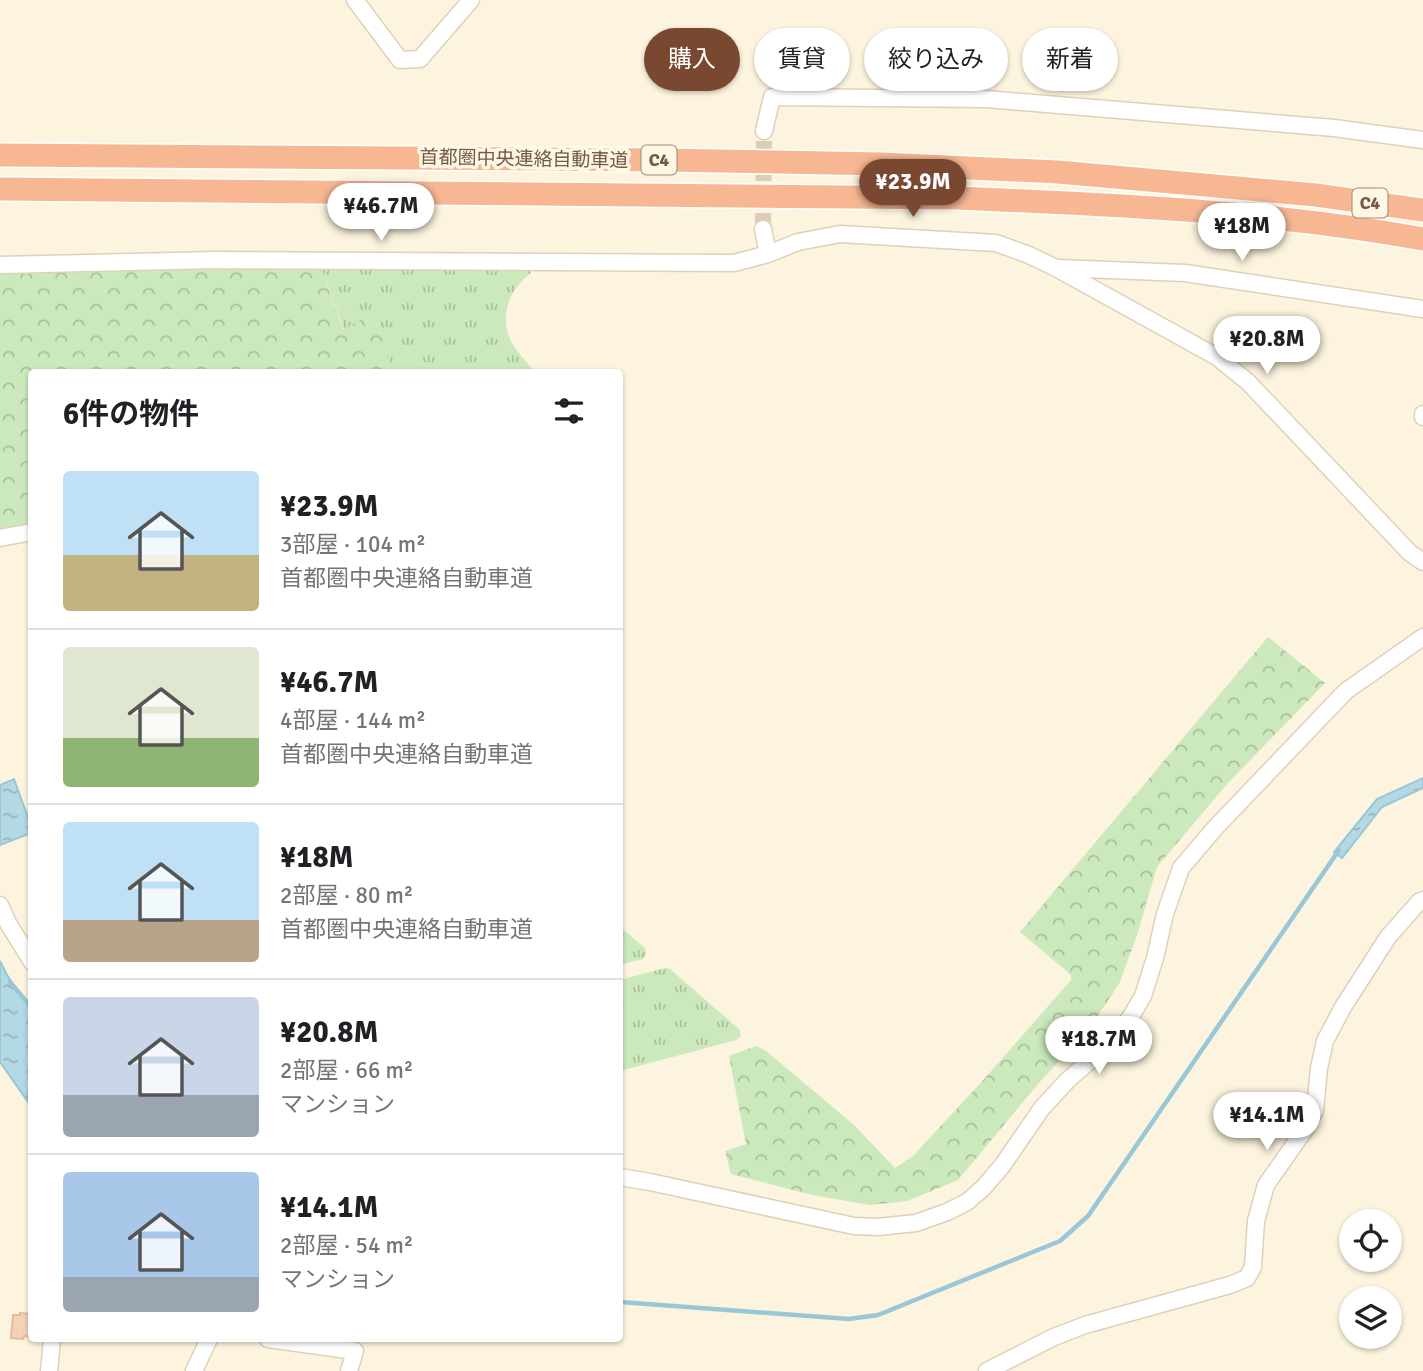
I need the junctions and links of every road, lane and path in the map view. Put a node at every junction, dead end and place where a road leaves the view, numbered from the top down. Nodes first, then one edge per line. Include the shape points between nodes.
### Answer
1 (355, 0) edge
2 (471, 0) edge
3 (765, 131) tunnel mouth
4 (1423, 140) edge
5 (0, 155) edge
6 (0, 189) edge
7 (1423, 210) edge
8 (763, 229) tunnel mouth
9 (1423, 239) edge
10 (768, 254) junction
11 (0, 265) edge
12 (1056, 268) junction
13 (1423, 309) edge
14 (28, 533) edge
15 (0, 538) edge
16 (1423, 562) edge
17 (1423, 637) edge
18 (1423, 900) edge
19 (0, 905) edge
20 (4, 924) edge
21 (28, 957) edge
22 (623, 1178) edge
23 (52, 1342) edge
24 (208, 1342) edge
25 (290, 1342) edge
26 (49, 1371) edge
27 (194, 1371) edge
28 (349, 1371) edge
29 (987, 1371) edge

1 - 2 street via 400,60 420,59
3 - 4 street via 772,97 986,99 1334,128
5 - 7 highway, 首都圏中央連絡自動車道 / C4 via 882,164 1058,172 1317,195
6 - 9 highway, 首都圏中央連絡自動車道 / C4 via 960,198 1211,212
8 - 10 street
10 - 11 street via 734,263 215,260
10 - 12 street via 798,242 840,234 996,243
12 - 13 street via 1185,273
12 - 16 street via 1217,358 1248,382
14 - 15 street
17 - 22 street via 1346,691 1181,868 1143,996 1130,1018 1042,1108 1002,1166 967,1202 916,1223 854,1226
18 - 29 street via 1388,937 1325,1041 1315,1111 1266,1185 1247,1278 1085,1325
19 - 20 street
20 - 21 street
23 - 26 street
24 - 27 street
25 - 28 street via 355,1351

